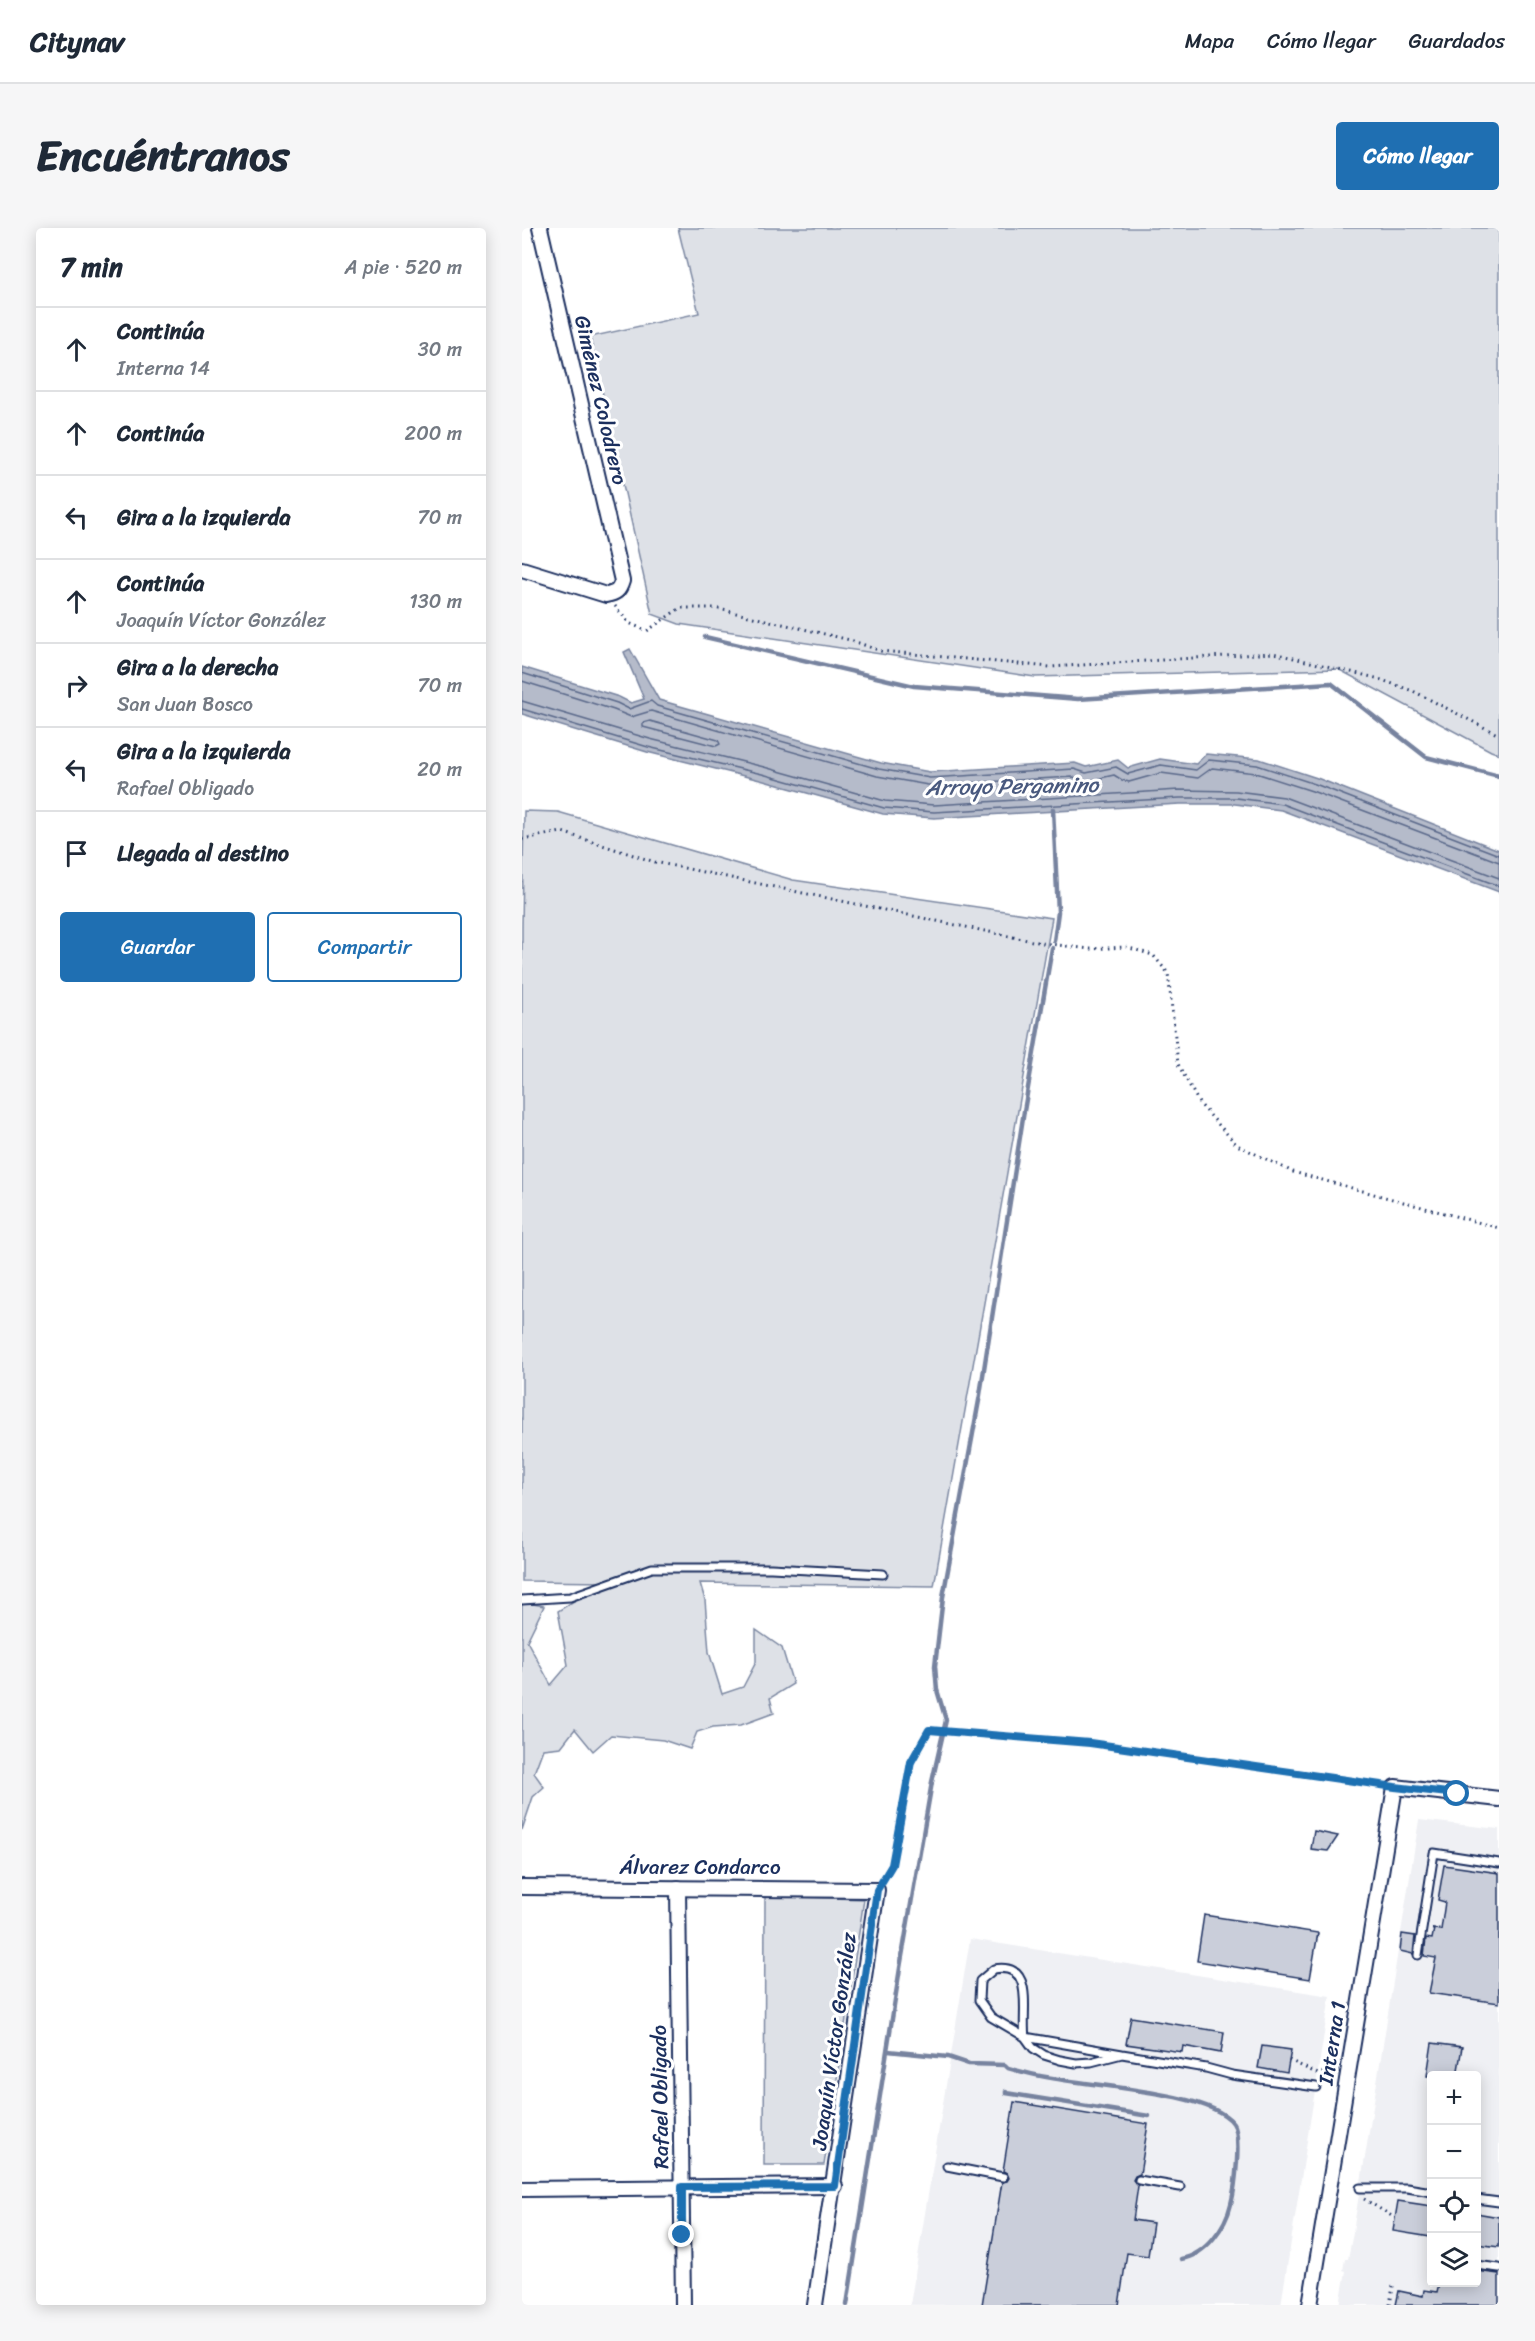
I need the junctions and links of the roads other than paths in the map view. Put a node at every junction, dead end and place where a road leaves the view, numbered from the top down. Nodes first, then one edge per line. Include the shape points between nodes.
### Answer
1 (540, 228) edge
2 (522, 569) edge
3 (883, 1575) dead end
4 (522, 1600) edge
5 (1499, 1799) edge
6 (1499, 1863) edge
7 (522, 1887) edge
8 (678, 1888) junction
9 (877, 1890) joint
10 (1418, 1955) dead end
11 (1025, 2037) junction
12 (1122, 2055) junction
13 (1316, 2087) dead end
14 (947, 2166) dead end
15 (1002, 2177) dead end
16 (1139, 2180) dead end
17 (835, 2186) junction
18 (682, 2187) junction
19 (1180, 2187) dead end
20 (1360, 2188) dead end
21 (522, 2189) edge
22 (1427, 2191) edge
23 (1481, 2200) edge
24 (1499, 2202) edge
25 (1481, 2266) edge
26 (1499, 2268) edge
27 (683, 2305) edge
28 (815, 2305) edge
29 (1310, 2305) edge

1 - 2 street, Giménez Colodrero via 622,581 615,594 606,595
3 - 4 lane via 771,1568 652,1568 570,1597
5 - 29 street, Interna 1 via 1395,1787
6 - 10 lane via 1434,1853
7 - 8 street, Álvarez Condarco
8 - 9 street, Álvarez Condarco
8 - 18 street, Rafael Obligado
9 - 17 street, Joaquín Víctor González
11 - 11 lane via 990,2017 979,2000 980,1981 994,1969 1011,1969 1022,1982
11 - 12 lane
11 - 12 lane via 1044,2055 1076,2063
12 - 13 lane
14 - 15 lane
16 - 19 lane
17 - 18 street
17 - 28 street, Joaquín Víctor González
18 - 21 street
18 - 27 street, Rafael Obligado
20 - 22 lane
23 - 24 lane
25 - 26 lane

